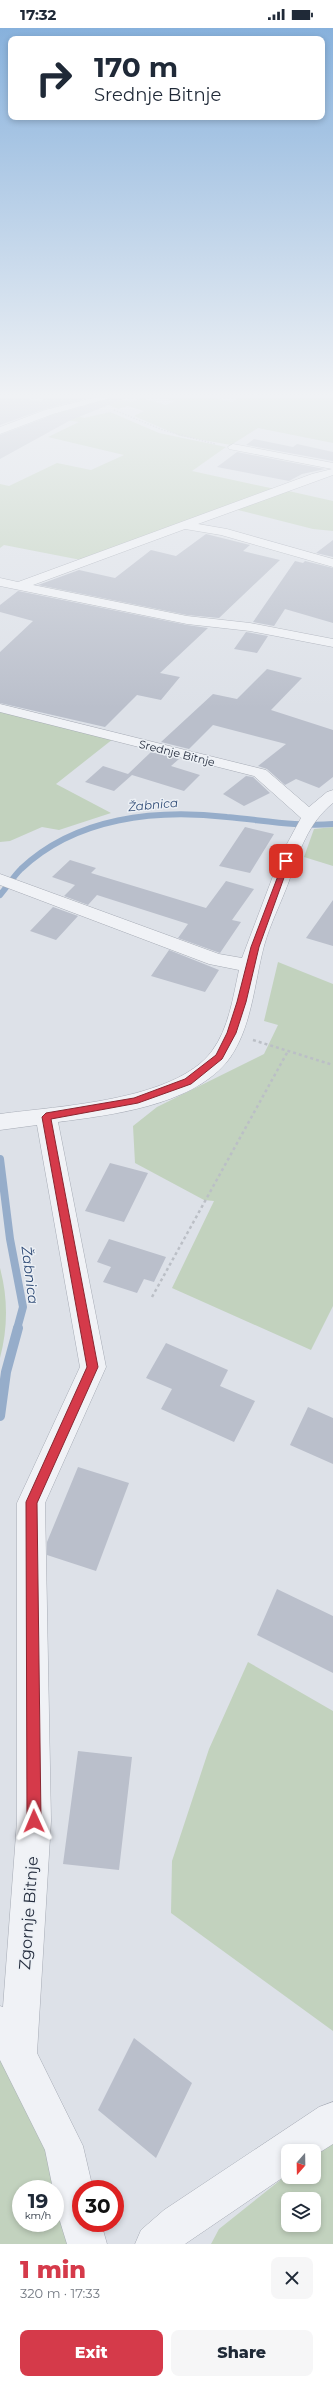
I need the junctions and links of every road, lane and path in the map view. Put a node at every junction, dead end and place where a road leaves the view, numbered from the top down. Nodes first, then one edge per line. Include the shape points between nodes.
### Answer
1 (247, 501) edge
2 (183, 525) junction
3 (333, 562) edge
4 (0, 582) edge
5 (18, 586) junction
6 (333, 643) edge
7 (0, 708) edge
8 (333, 796) edge
9 (308, 816) junction
10 (0, 880) edge
11 (251, 966) junction
12 (231, 1033) junction
13 (288, 1050) junction
14 (333, 1065) edge
15 (46, 1117) junction
16 (8, 1120) edge
17 (152, 1297) dead end
18 (0, 2024) edge
19 (18, 2055) junction
20 (333, 2121) edge
21 (87, 2244) edge
22 (155, 2244) edge

1 - 2 street
2 - 3 street via 223,532
2 - 5 street
4 - 5 street
5 - 6 street via 187,620 250,627
7 - 9 street, Srednje Bitnje via 260,773
8 - 9 street
9 - 11 street via 291,849 261,929
10 - 11 street via 216,960
11 - 12 street
12 - 13 path
12 - 15 street via 219,1057 188,1081 135,1101
13 - 14 path
13 - 17 path
15 - 16 street
15 - 19 street, Zgornje Bitnje via 92,1367 31,1502 34,1821
18 - 19 street
19 - 21 street via 64,2146
20 - 22 street via 178,2224

